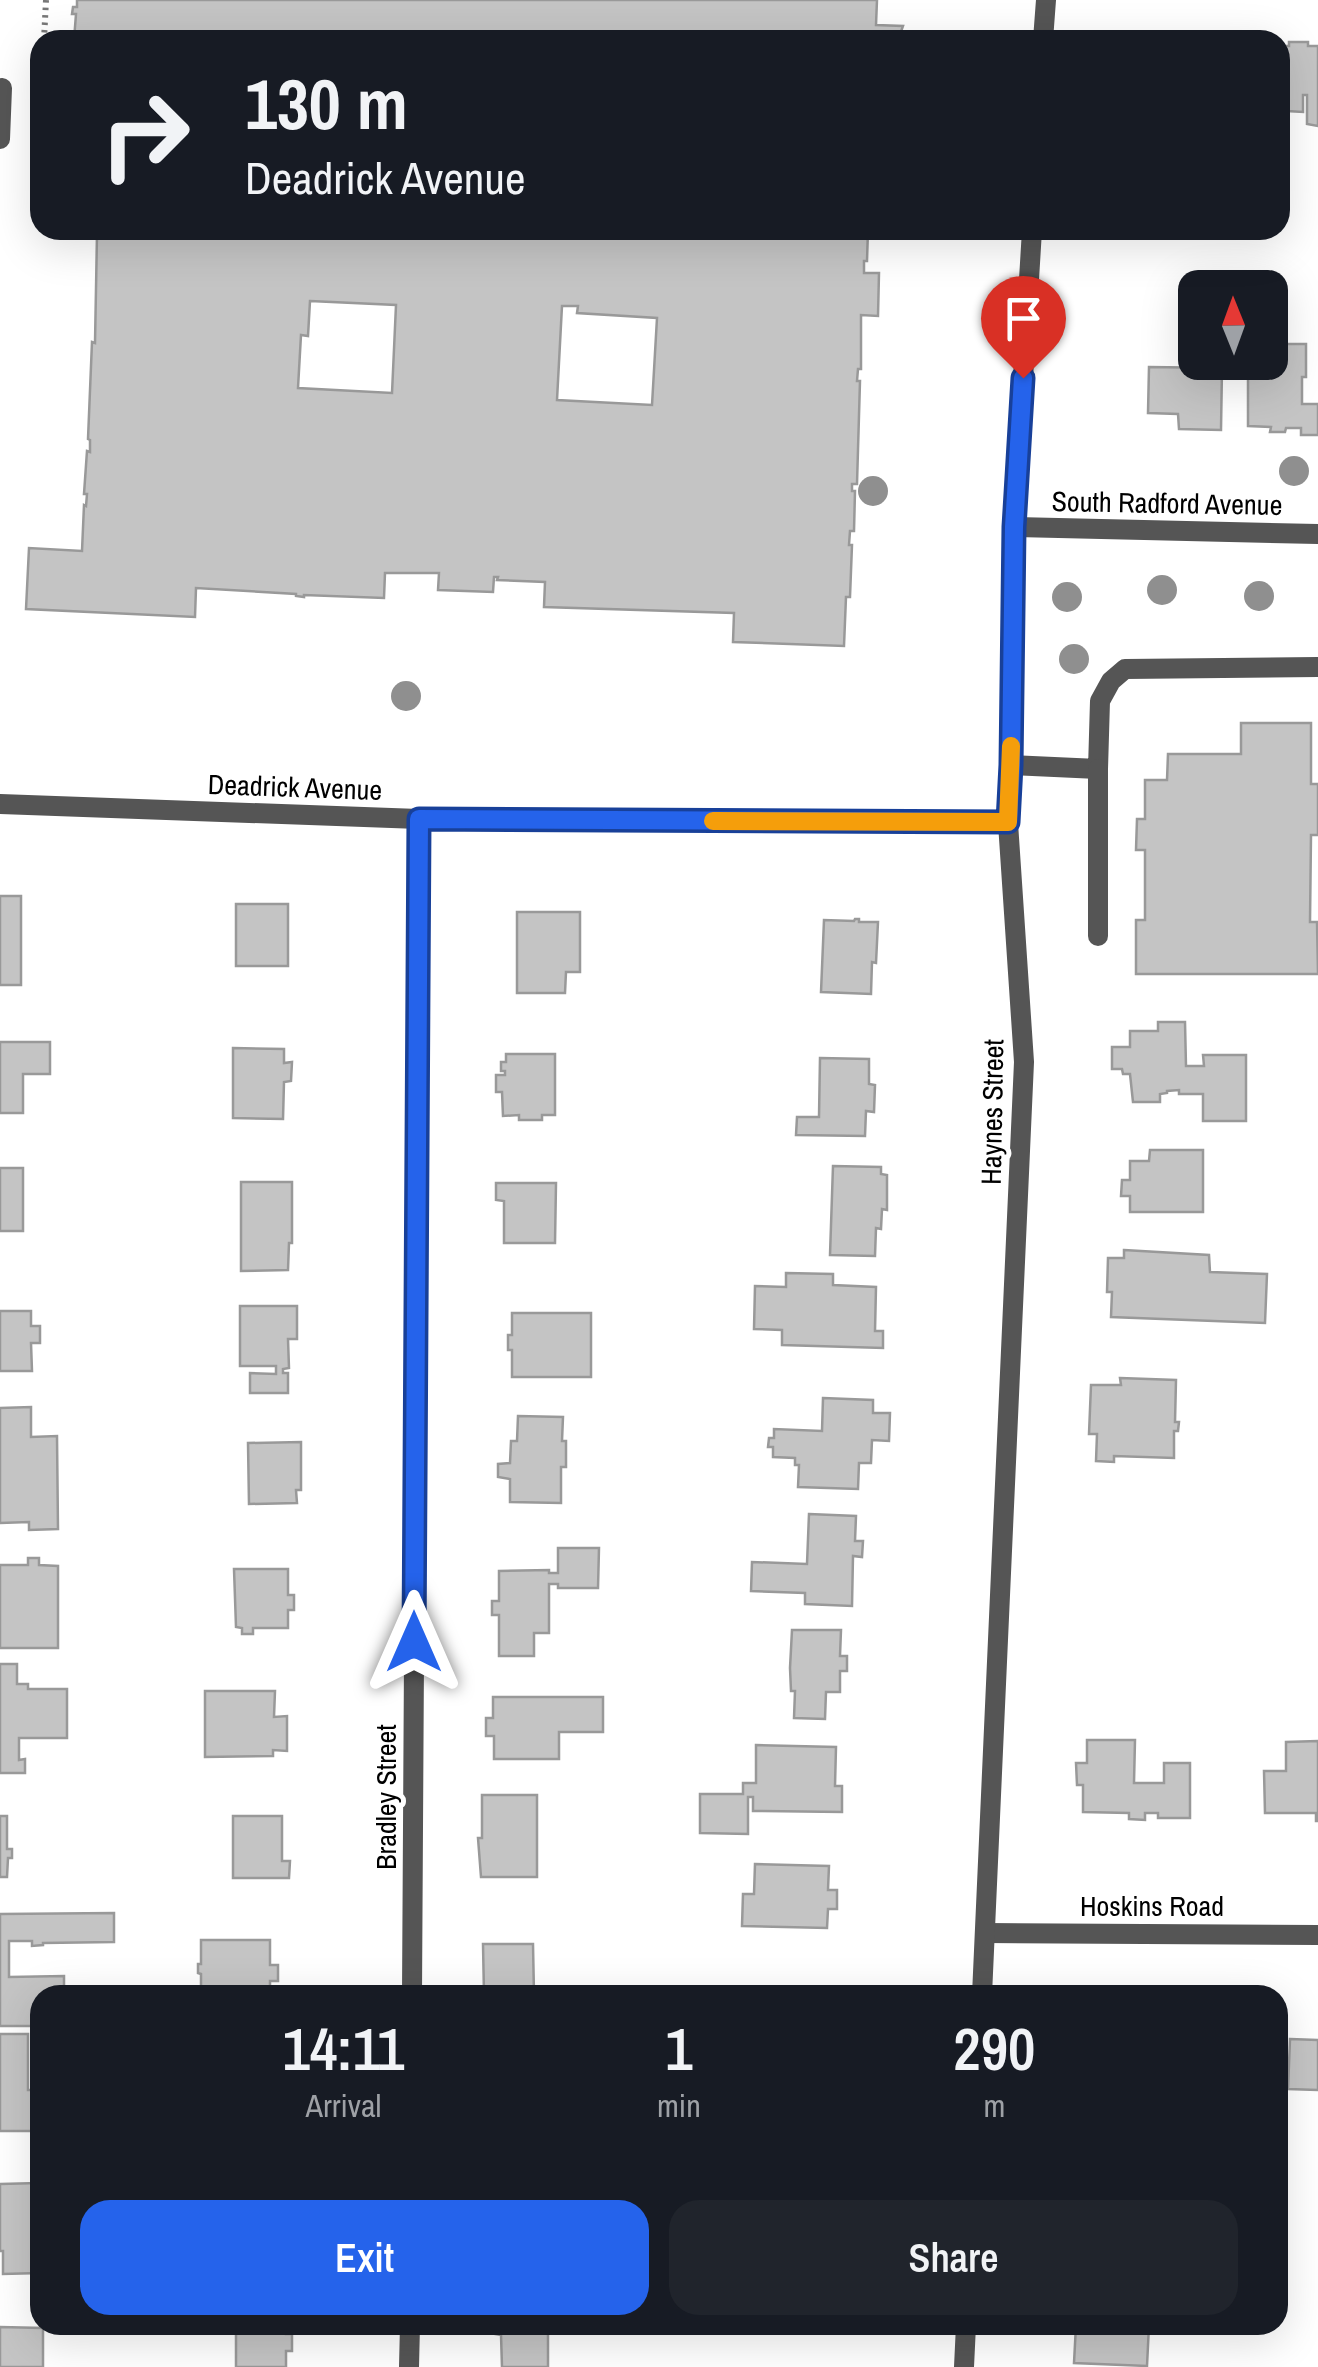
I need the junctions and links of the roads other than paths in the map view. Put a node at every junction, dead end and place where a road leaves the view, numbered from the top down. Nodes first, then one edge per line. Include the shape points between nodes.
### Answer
1 (1046, 0) edge
2 (1044, 30) edge
3 (2, 88) edge
4 (0, 138) edge
5 (1031, 240) edge
6 (1014, 527) junction
7 (1318, 534) edge
8 (1318, 667) edge
9 (1011, 765) junction
10 (1098, 769) junction
11 (0, 804) edge
12 (419, 819) junction
13 (1008, 822) junction
14 (1098, 936) dead end
15 (985, 1933) junction
16 (1318, 1935) edge
17 (412, 1985) edge
18 (982, 1985) edge
19 (410, 2335) edge
20 (966, 2335) edge
21 (410, 2367) edge
22 (964, 2367) edge

1 - 2 street
3 - 4 street
5 - 6 street, Haynes Street
6 - 7 street, South Radford Avenue
6 - 9 street, Haynes Street
8 - 10 street via 1125,668 1100,701
9 - 10 street
9 - 13 street, Haynes Street
10 - 14 street
11 - 12 street, Deadrick Avenue
12 - 13 street, Deadrick Avenue
12 - 17 street, Bradley Street
13 - 15 street, Haynes Street via 1024,1062
15 - 16 street, Hoskins Road
15 - 18 street, Haynes Street
19 - 21 street
20 - 22 street

